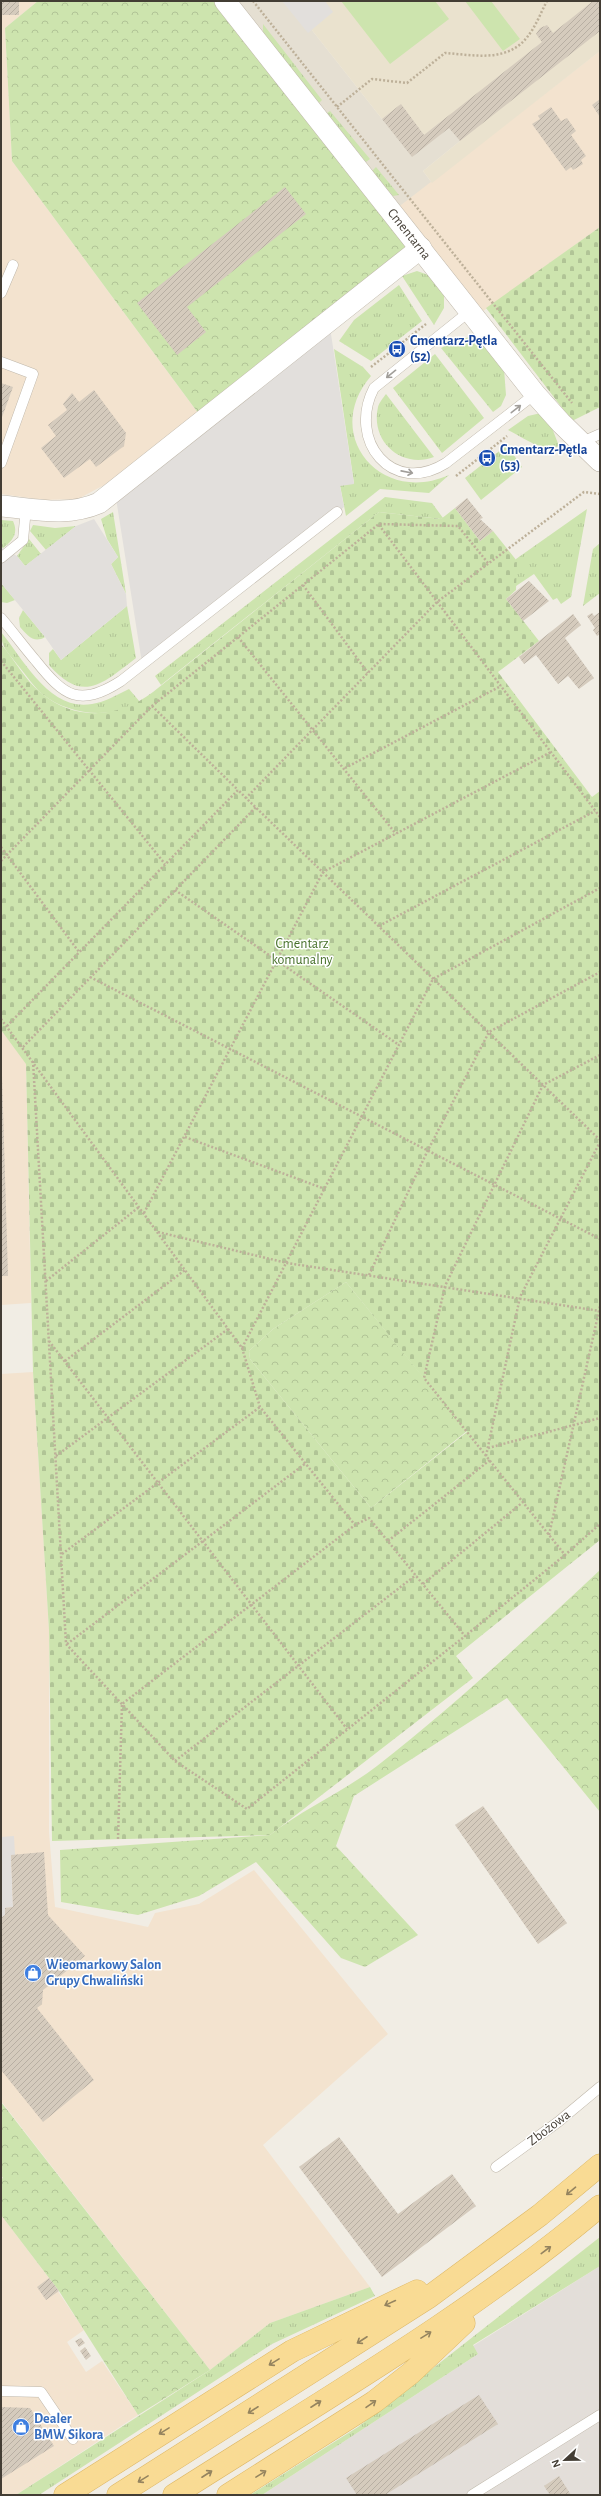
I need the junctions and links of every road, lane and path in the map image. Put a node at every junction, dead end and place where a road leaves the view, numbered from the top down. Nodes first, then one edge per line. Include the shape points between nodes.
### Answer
1 (225, 1) edge
2 (253, 1) edge
3 (547, 1) edge
4 (337, 106) junction
5 (420, 248) junction
6 (13, 265) dead end
7 (1, 293) edge
8 (470, 311) junction
9 (426, 324) dead end
10 (1, 362) edge
11 (371, 367) dead end
12 (535, 394) junction
13 (576, 408) dead end
14 (507, 436) dead end
15 (591, 438) edge
16 (600, 461) edge
17 (1, 463) edge
18 (456, 476) dead end
19 (600, 494) edge
20 (1, 506) edge
21 (26, 508) junction
22 (337, 512) dead end
23 (379, 524) junction
24 (1, 558) edge
25 (488, 563) junction
26 (303, 585) junction
27 (437, 602) junction
28 (1, 618) edge
29 (238, 637) junction
30 (1, 661) edge
31 (368, 673) junction
32 (501, 686) junction
33 (152, 706) junction
34 (314, 728) junction
35 (551, 752) junction
36 (345, 768) junction
37 (89, 770) junction
38 (238, 790) junction
39 (246, 798) junction
40 (256, 807) junction
41 (596, 811) junction
42 (600, 817) edge
43 (396, 834) junction
44 (1, 847) edge
45 (7, 855) junction
46 (1, 861) edge
47 (165, 864) junction
48 (324, 872) junction
49 (600, 888) edge
50 (174, 890) junction
51 (379, 926) junction
52 (79, 952) junction
53 (277, 961) junction
54 (600, 972) edge
55 (90, 977) junction
56 (434, 979) junction
57 (1, 1019) edge
58 (7, 1026) junction
59 (489, 1032) junction
60 (399, 1045) junction
61 (23, 1047) junction
62 (231, 1048) junction
63 (600, 1055) edge
64 (33, 1061) junction
65 (543, 1085) junction
66 (361, 1118) junction
67 (184, 1136) junction
68 (600, 1141) edge
69 (427, 1152) junction
70 (494, 1185) junction
71 (325, 1189) junction
72 (139, 1207) junction
73 (144, 1214) junction
74 (559, 1219) junction
75 (157, 1231) junction
76 (600, 1239) edge
77 (287, 1263) junction
78 (185, 1270) junction
79 (369, 1275) junction
80 (46, 1281) junction
81 (445, 1286) junction
82 (520, 1298) junction
83 (600, 1306) edge
84 (599, 1311) edge
85 (228, 1329) junction
86 (49, 1340) junction
87 (242, 1348) junction
88 (65, 1361) junction
89 (260, 1407) junction
90 (108, 1417) junction
91 (600, 1418) edge
92 (573, 1425) junction
93 (488, 1448) junction
94 (55, 1456) junction
95 (486, 1456) junction
96 (490, 1460) junction
97 (306, 1463) junction
98 (158, 1483) junction
99 (523, 1502) junction
100 (600, 1524) edge
101 (355, 1525) junction
102 (549, 1535) junction
103 (203, 1541) junction
104 (388, 1541) junction
105 (61, 1555) junction
106 (565, 1555) junction
107 (416, 1575) junction
108 (423, 1584) junction
109 (251, 1605) junction
110 (466, 1636) junction
111 (66, 1644) junction
112 (298, 1666) junction
113 (122, 1704) junction
114 (347, 1729) junction
115 (175, 1761) junction
116 (118, 1839) dead end
117 (600, 2087) edge
118 (600, 2165) edge
119 (496, 2166) dead end
120 (600, 2206) edge
121 (476, 2263) junction
122 (515, 2274) junction
123 (1, 2391) edge
124 (600, 2415) edge
125 (73, 2438) dead end
126 (65, 2495) edge
127 (118, 2495) edge
128 (174, 2495) edge
129 (228, 2495) edge
130 (472, 2495) edge

1 - 5 street, Cmentarna
2 - 4 path
3 - 4 path via 528,37 507,53 492,56 445,53 407,83 372,80
4 - 13 path
5 - 8 street, Cmentarna
5 - 21 street via 99,503 88,508 61,512
6 - 7 lane
8 - 12 street, Cmentarna
8 -> 12 lane via 374,388 368,399 364,423 366,436 381,461 395,470 409,474 432,471
9 - 11 path
10 - 17 lane via 33,374
12 - 15 street, Cmentarna via 561,423
14 - 18 path
15 - 16 street, Cmentarna
19 - 25 path via 584,492
20 - 21 street
21 - 24 lane via 23,540
22 - 28 lane via 121,681 100,693 80,695 60,689
23 - 25 path via 458,526
23 - 26 path
23 - 27 path
25 - 27 path
26 - 29 path
26 - 31 path
27 - 31 path
27 - 32 path
29 - 33 path
29 - 34 path
30 - 37 path
31 - 34 path
32 - 35 path
32 - 36 path
33 - 37 path
33 - 38 path
34 - 36 path
34 - 39 path
35 - 41 path
35 - 43 path
36 - 43 path
37 - 45 path
37 - 47 path
38 - 39 path
38 - 47 path
39 - 40 path
40 - 48 path
40 - 50 path
41 - 42 path
41 - 51 path
43 - 48 path
44 - 45 path
45 - 46 path
45 - 52 path
47 - 52 path
48 - 51 path
48 - 53 path
49 - 56 path
50 - 53 path
50 - 55 path
51 - 56 path
52 - 58 path
53 - 60 path
53 - 62 path
54 - 59 path
55 - 61 path
55 - 62 path
56 - 59 path
56 - 60 path
57 - 58 path
58 - 61 path
59 - 65 path
59 - 69 path
60 - 66 path
61 - 64 path
62 - 66 path
62 - 67 path
63 - 65 path
64 - 72 path
64 - 80 path
65 - 68 path
65 - 70 path
66 - 69 path
66 - 71 path
67 - 71 path
67 - 73 path
68 - 74 path
69 - 70 path
69 - 79 path
70 - 74 path
70 - 81 path
71 - 77 path
72 - 73 path
72 - 80 path
73 - 75 path
74 - 76 path
74 - 82 path
75 - 77 path
75 - 78 path
77 - 79 path
77 - 87 path
78 - 85 path
78 - 88 path
79 - 81 path
80 - 86 path
81 - 82 path
81 - 95 path via 424,1378
82 - 84 path
82 - 93 path
83 - 84 path
84 - 92 path
85 - 87 path
85 - 90 path
86 - 88 path
86 - 94 path
87 - 89 path
88 - 90 path
89 - 97 path
89 - 98 path
90 - 94 path
90 - 98 path
91 - 92 path
92 - 93 path
92 - 102 path
93 - 95 path
94 - 105 path
95 - 96 path
96 - 99 path
96 - 104 path
97 - 101 path
97 - 103 path
98 - 103 path
98 - 105 path
99 - 102 path
99 - 108 path
100 - 106 path
101 - 104 path via 369,1518
101 - 109 path
102 - 106 path
103 - 109 path
103 - 111 path
104 - 107 path
105 - 111 path
106 - 110 path
107 - 108 path
107 - 112 path
108 - 110 path
109 - 112 path
109 - 113 path
110 - 114 path
111 - 113 path
112 - 114 path
112 - 115 path
113 - 115 path
113 - 116 path
114 - 115 path via 247,1808
117 - 119 lane, Zbożowa via 558,2122
118 -> 121 main road
122 -> 120 main road
121 -> 126 main road via 292,2351
121 -> 127 main road via 366,2337
128 -> 122 main road via 431,2332
129 -> 122 main road via 374,2402 411,2373
123 - 125 lane via 41,2392
124 - 130 lane

